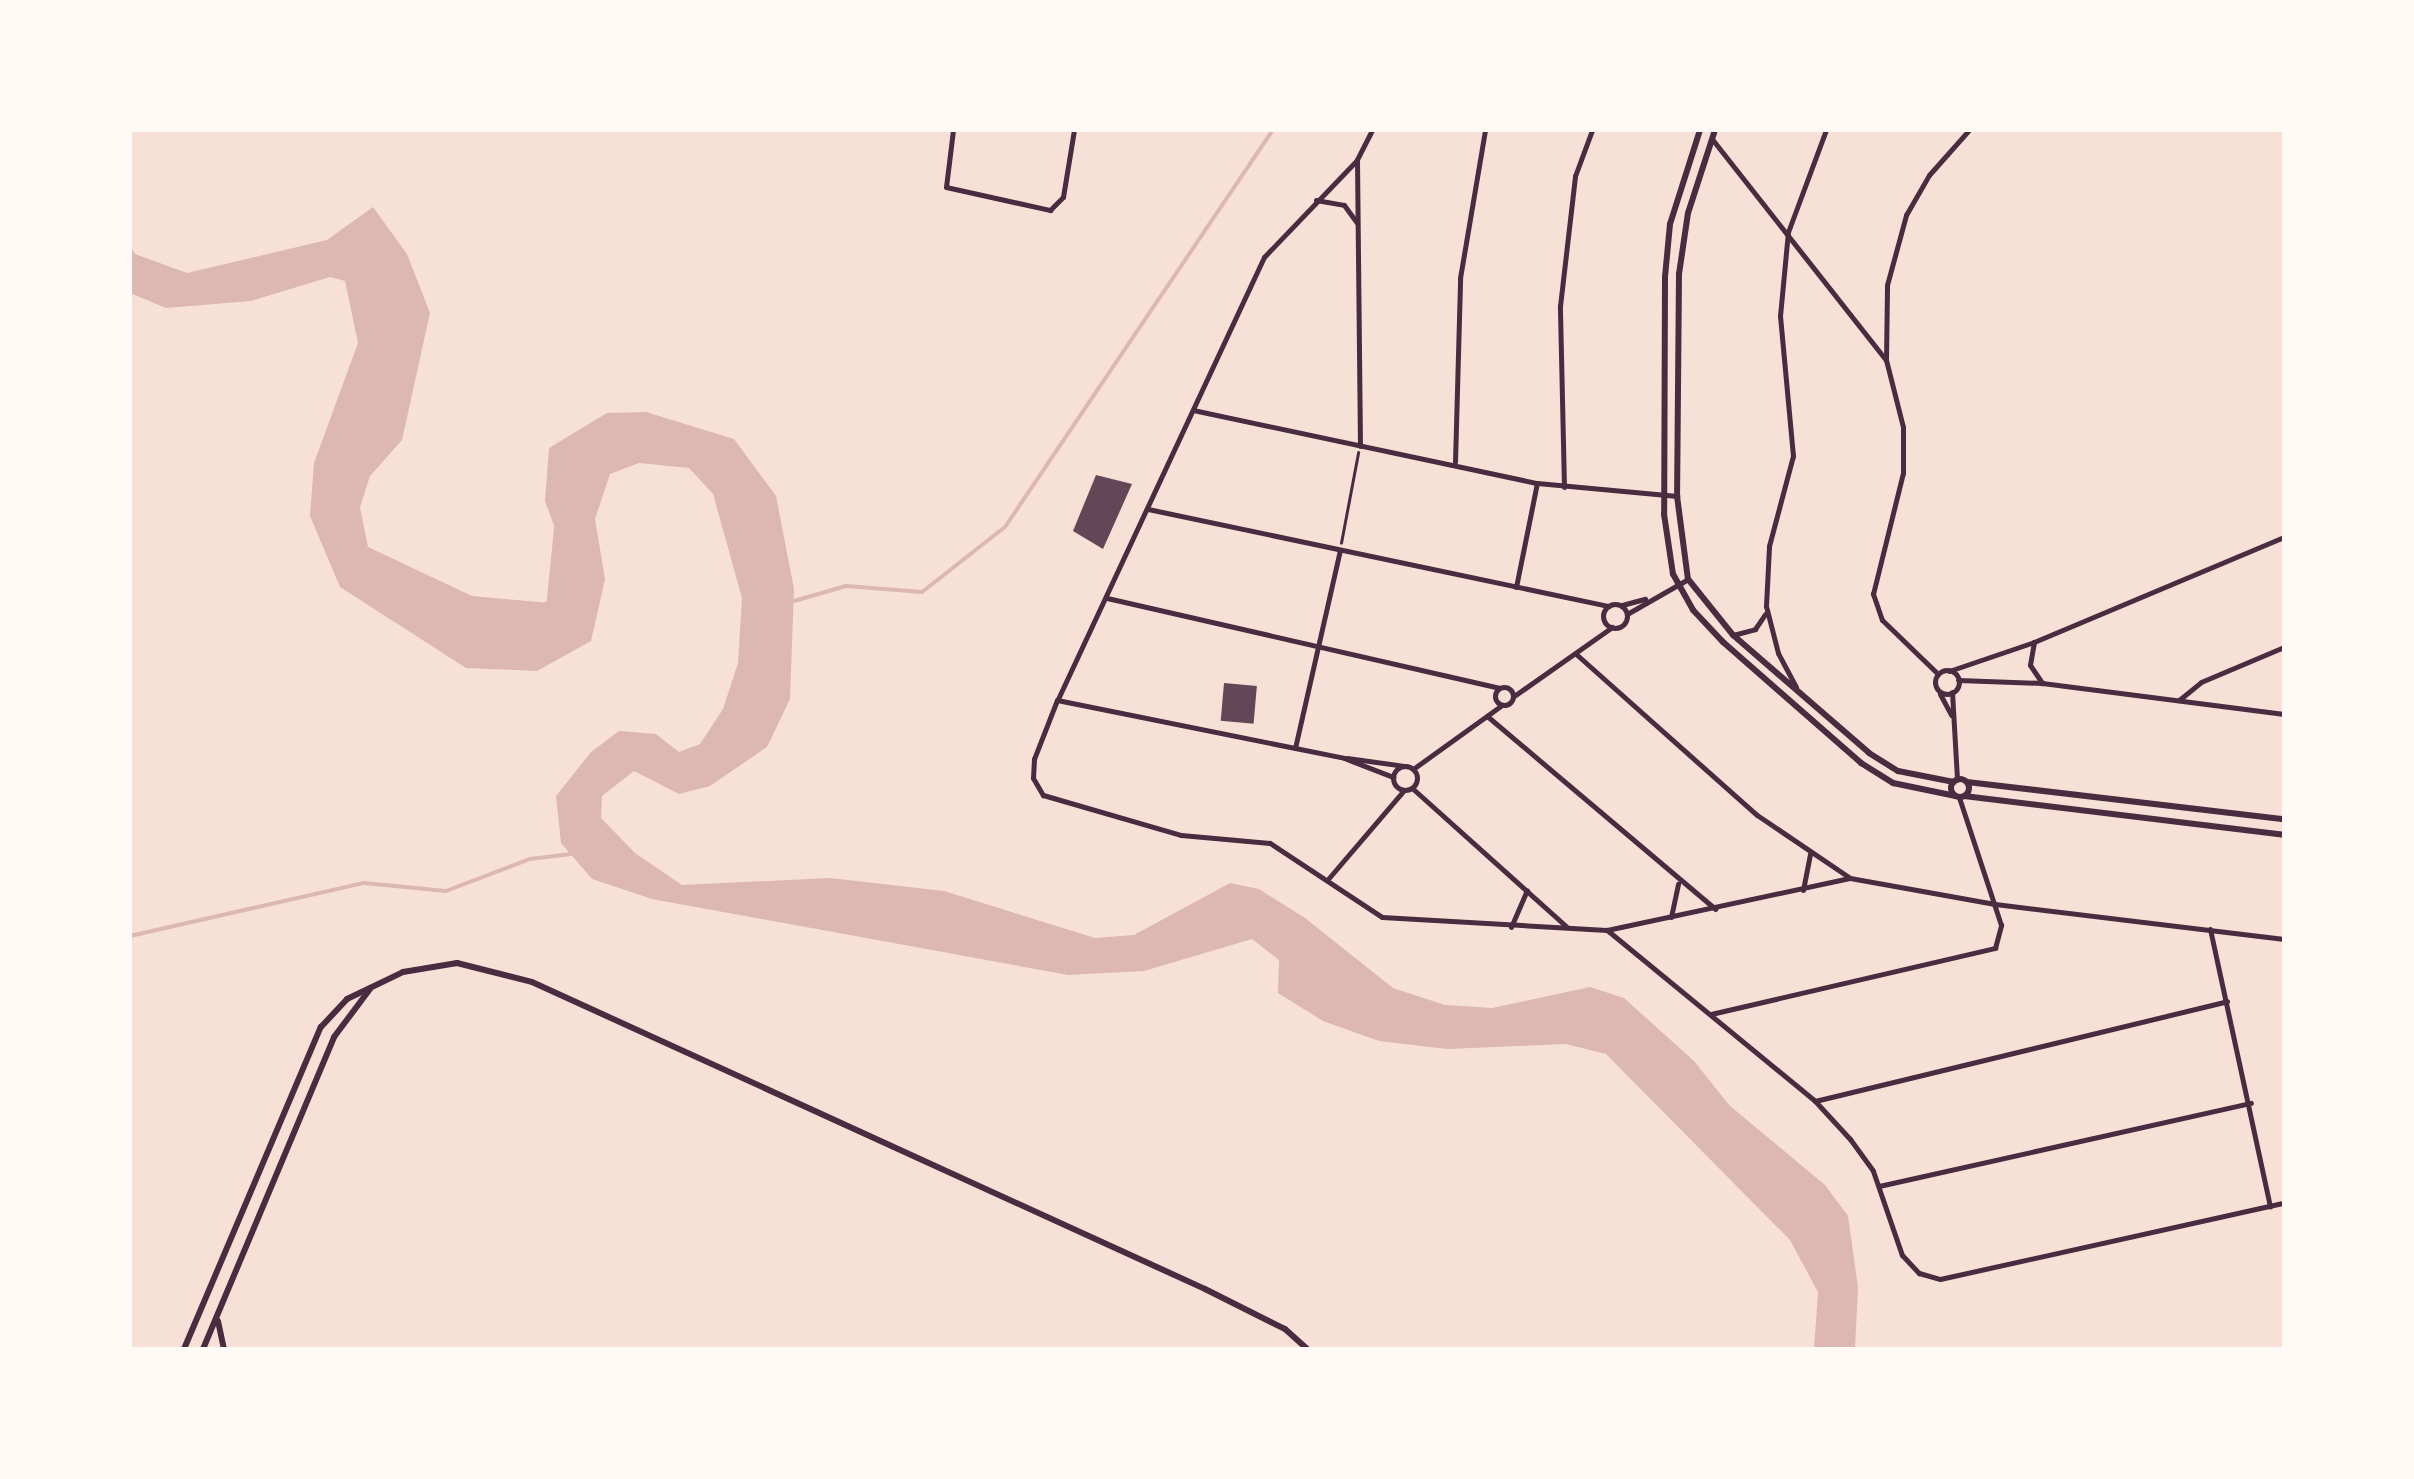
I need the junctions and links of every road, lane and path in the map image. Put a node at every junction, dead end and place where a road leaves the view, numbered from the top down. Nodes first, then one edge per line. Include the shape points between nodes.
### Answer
1 (954, 130) edge
2 (1074, 130) edge
3 (1372, 130) edge
4 (1484, 130) edge
5 (1592, 130) edge
6 (1700, 130) edge
7 (1826, 130) edge
8 (1969, 130) edge
9 (1714, 134) edge
10 (1357, 160) junction
11 (1316, 200) junction
12 (1359, 226) junction
13 (1788, 232) junction
14 (1886, 360) junction
15 (1193, 410) junction
16 (1360, 446) junction
17 (1456, 462) junction
18 (1537, 483) junction
19 (1564, 486) junction
20 (1664, 496) junction
21 (1676, 496) junction
22 (1148, 509) junction
23 (2284, 537) edge
24 (1340, 550) junction
25 (1688, 578) junction
26 (1677, 584) junction
27 (1516, 586) junction
28 (1653, 597) junction
29 (1107, 598) junction
30 (1620, 605) junction
31 (1609, 606) junction
32 (1766, 606) junction
33 (1627, 614) junction
34 (1612, 628) junction
35 (1733, 635) junction
36 (2034, 642) junction
37 (1320, 647) junction
38 (2284, 647) edge
39 (1576, 654) junction
40 (1938, 674) junction
41 (1954, 675) junction
42 (2042, 683) junction
43 (1796, 687) junction
44 (1500, 688) junction
45 (1938, 691) junction
46 (1952, 692) junction
47 (1514, 696) junction
48 (1057, 700) junction
49 (2179, 700) junction
50 (1502, 705) junction
51 (2284, 714) edge
52 (1487, 716) junction
53 (1952, 718) junction
54 (1295, 748) junction
55 (1344, 758) junction
56 (1410, 768) junction
57 (1394, 777) junction
58 (1956, 781) junction
59 (1966, 782) junction
60 (1412, 788) junction
61 (1404, 790) junction
62 (1960, 796) junction
63 (2284, 819) edge
64 (2284, 835) edge
65 (1810, 854) junction
66 (1328, 878) junction
67 (1850, 878) junction
68 (1678, 884) junction
69 (1527, 888) junction
70 (1802, 890) junction
71 (1995, 904) junction
72 (1714, 909) junction
73 (1671, 918) junction
74 (1511, 927) junction
75 (1568, 928) junction
76 (2210, 929) junction
77 (1607, 930) junction
78 (2284, 939) edge
79 (371, 988) junction
80 (2228, 1001) junction
81 (1711, 1014) junction
82 (1815, 1102) junction
83 (2251, 1104) junction
84 (1879, 1186) junction
85 (2284, 1203) edge
86 (2270, 1207) junction
87 (218, 1318) junction
88 (184, 1349) edge
89 (204, 1349) edge
90 (224, 1349) edge
91 (1307, 1349) edge

1 - 2 street via 946,187 1050,210 1063,197
3 - 10 street
4 - 17 street via 1460,278
5 - 19 street via 1575,176 1560,306
6 - 20 street via 1667,247
7 - 13 street
8 - 14 street via 1921,188 1892,250
9 - 13 street
9 - 21 street via 1680,258
10 - 11 street
10 - 12 street
11 - 12 street via 1344,205
11 - 15 street via 1264,257
12 - 16 street via 1354,322
13 - 14 street
13 - 32 street via 1780,316 1792,456 1769,546
14 - 40 street via 1903,427 1903,473 1874,594 1882,620
15 - 16 street
15 - 22 street
16 - 17 street
16 - 24 path
17 - 18 street
18 - 19 street
18 - 27 street
19 - 20 street
20 - 21 street
20 - 26 street
21 - 25 street
22 - 24 street
22 - 29 street
23 - 36 street
24 - 27 street
24 - 37 street
25 - 26 street
25 - 35 street
26 - 28 street
26 - 62 street via 1723,642 1861,763 1892,783
27 - 31 street
28 - 30 street
28 - 33 street
29 - 37 street
29 - 48 street
30 - 31 street
30 - 33 street
31 - 34 street via 1603,616
32 - 35 street via 1755,629
32 - 43 street via 1778,653
33 - 34 street via 1623,625
34 - 39 street
35 - 43 street
36 - 41 street
36 - 42 street via 2030,666
37 - 44 street
37 - 54 street
38 - 49 street via 2201,682
39 - 47 street
39 - 65 street
40 - 41 street
40 - 45 street
41 - 42 street
41 - 46 street
42 - 49 street
43 - 58 street via 1898,771
44 - 47 street
44 - 50 street via 1495,696
45 - 46 street
45 - 53 street
46 - 53 street
47 - 50 street
48 - 54 street
48 - 66 street via 1033,768 1038,788 1051,800 1191,837 1270,843
49 - 51 street
50 - 52 street
52 - 56 street
52 - 68 street
53 - 58 street
54 - 55 street
55 - 56 street
55 - 57 street
56 - 57 street
56 - 60 street
57 - 61 street
58 - 59 street
58 - 62 street
59 - 62 street
59 - 63 street
60 - 61 street
60 - 69 street
61 - 66 street
62 - 64 street
62 - 71 street
65 - 67 street
65 - 70 street
66 - 74 street via 1382,917
67 - 70 street
67 - 71 street
68 - 72 street
68 - 73 street
69 - 74 street
69 - 75 street
70 - 72 street
71 - 76 street
71 - 81 street via 2002,939 1986,954
72 - 73 street
73 - 77 street
74 - 75 street
75 - 77 street
76 - 78 street
76 - 80 street
77 - 81 street
79 - 87 street via 334,1037
79 - 88 street via 347,999 320,1028
79 - 91 street via 438,964 480,966 532,982 1205,1289 1284,1329
80 - 82 street
80 - 83 street
81 - 82 street
82 - 84 street via 1864,1157
83 - 84 street
83 - 86 street
84 - 86 street via 1902,1255 1919,1273 1940,1279
85 - 86 street
87 - 89 street
87 - 90 street

